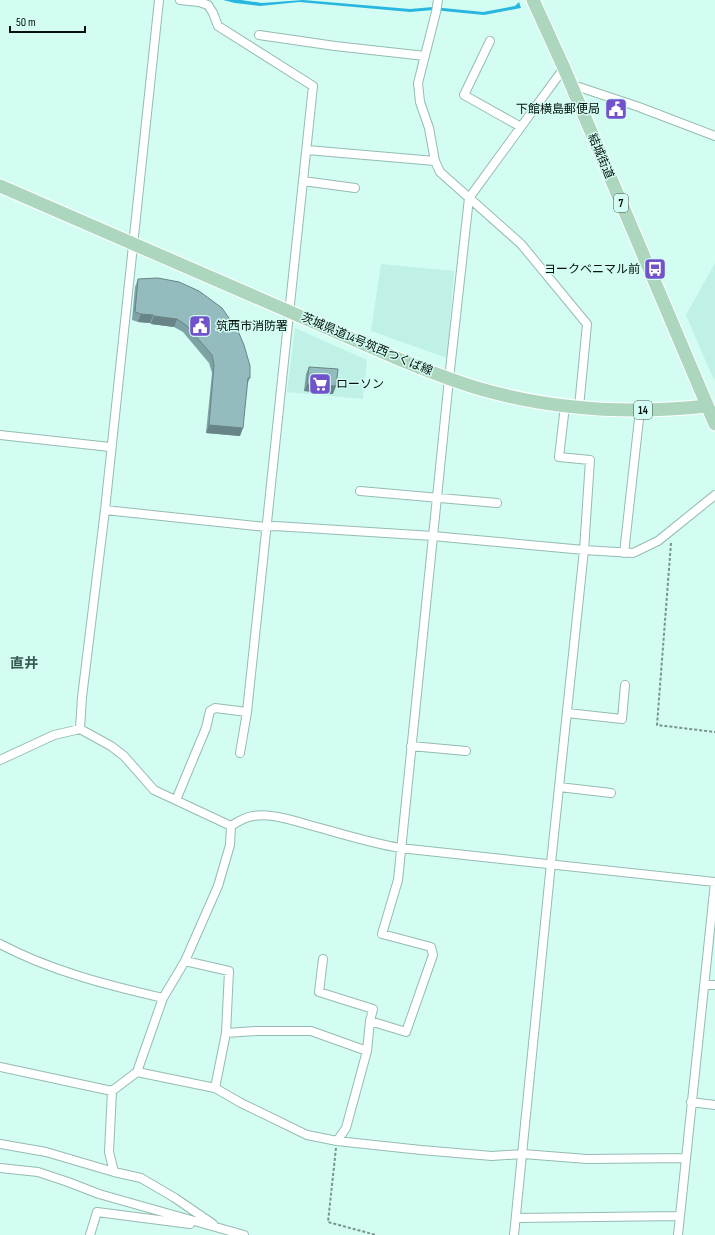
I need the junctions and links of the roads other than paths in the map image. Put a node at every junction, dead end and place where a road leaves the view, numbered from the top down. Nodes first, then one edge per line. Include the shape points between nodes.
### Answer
1 (159, 0) edge
2 (180, 0) edge
3 (533, 0) edge
4 (437, 6) edge
5 (258, 35) dead end
6 (490, 41) dead end
7 (425, 56) junction
8 (564, 68) junction
9 (573, 90) junction
10 (521, 127) junction
11 (715, 136) edge
12 (307, 150) junction
13 (435, 161) junction
14 (303, 181) junction
15 (0, 186) edge
16 (355, 188) dead end
17 (469, 198) junction
18 (132, 243) junction
19 (290, 311) junction
20 (449, 379) junction
21 (565, 406) junction
22 (707, 406) junction
23 (580, 407) junction
24 (640, 410) junction
25 (715, 424) edge
26 (0, 435) edge
27 (110, 447) junction
28 (360, 491) dead end
29 (715, 495) edge
30 (437, 498) junction
31 (497, 503) dead end
32 (105, 510) junction
33 (266, 527) junction
34 (433, 536) junction
35 (584, 550) junction
36 (624, 553) junction
37 (625, 685) dead end
38 (247, 712) junction
39 (567, 713) junction
40 (80, 729) junction
41 (411, 746) junction
42 (466, 751) dead end
43 (240, 753) dead end
44 (0, 760) edge
45 (559, 787) junction
46 (611, 793) dead end
47 (176, 800) junction
48 (231, 826) junction
49 (400, 848) junction
50 (551, 863) junction
51 (713, 913) edge
52 (0, 944) edge
53 (322, 959) dead end
54 (185, 961) junction
55 (704, 985) junction
56 (715, 985) edge
57 (163, 998) junction
58 (370, 1021) junction
59 (226, 1033) junction
60 (368, 1051) junction
61 (0, 1067) edge
62 (137, 1072) junction
63 (215, 1088) junction
64 (112, 1091) junction
65 (691, 1102) junction
66 (715, 1104) edge
67 (337, 1141) junction
68 (0, 1144) edge
69 (523, 1154) junction
70 (686, 1158) junction
71 (0, 1168) edge
72 (114, 1172) junction
73 (680, 1216) junction
74 (516, 1218) junction
75 (219, 1228) junction
76 (90, 1235) edge
77 (244, 1235) edge
78 (514, 1235) edge
79 (678, 1235) edge

1 - 18 street
2 - 12 street via 208,5 218,26 313,86
3 - 8 main road, 結城街道 / 7
4 - 7 street
5 - 7 street
6 - 10 street via 464,95
7 - 13 street via 418,83 420,102 429,128
8 - 9 main road, 結城街道 / 7
8 - 10 street
9 - 11 street via 579,87
9 - 22 main road, 結城街道 / 7
10 - 17 street
12 - 13 street
12 - 14 street
13 - 17 street via 440,172
14 - 16 street
14 - 19 street
15 - 18 main road, 茨城県道14号筑西つくば線 / 14
17 - 20 street
17 - 23 street via 521,244 587,324
18 - 19 main road, 茨城県道14号筑西つくば線 / 14
18 - 27 street
19 - 20 main road, 茨城県道14号筑西つくば線 / 14
19 - 33 street
20 - 21 main road, 茨城県道14号筑西つくば線 / 14 via 535,402
20 - 30 street
21 - 23 main road, 茨城県道14号筑西つくば線 / 14
21 - 35 street via 559,457 590,460
22 - 24 main road, 茨城県道14号筑西つくば線 / 14
22 - 25 main road, 結城街道 / 7
23 - 24 main road, 茨城県道14号筑西つくば線 / 14
24 - 36 street
26 - 27 street
27 - 32 street
28 - 30 street
29 - 36 street via 658,540 633,553
30 - 31 street
30 - 34 street
32 - 33 street
32 - 40 street
33 - 34 street
33 - 38 street
34 - 35 street
34 - 41 street
35 - 36 street
35 - 39 street
37 - 39 street via 622,719
38 - 43 street
38 - 47 street via 215,708 210,712 206,728
39 - 45 street
40 - 44 street via 54,735
40 - 47 street via 124,756 154,790
41 - 42 street
41 - 49 street
45 - 46 street
45 - 50 street
47 - 48 street
48 - 49 street via 252,816 266,815
48 - 54 street via 230,845 218,886
49 - 50 street
49 - 58 street via 398,880 382,934 431,947 433,955 406,1032
50 - 51 street via 715,882
50 - 69 street
51 - 55 street
52 - 57 street via 24,956 98,982
53 - 58 street via 319,992 373,1009
54 - 57 street
54 - 59 street via 229,971
55 - 56 street
55 - 65 street
57 - 62 street
58 - 60 street
59 - 60 street via 311,1031
59 - 63 street
60 - 67 street via 346,1128
61 - 64 street
62 - 63 street
62 - 64 street
63 - 67 street via 308,1135
64 - 72 street via 108,1152
65 - 66 street
65 - 70 street
67 - 69 street via 492,1156
68 - 72 street via 46,1152
69 - 70 street via 587,1159
69 - 74 street
70 - 73 street
71 - 75 street via 38,1172 99,1194
72 - 75 street via 141,1178
73 - 74 street
73 - 79 street
74 - 78 street
75 - 76 street via 97,1212
75 - 77 street

